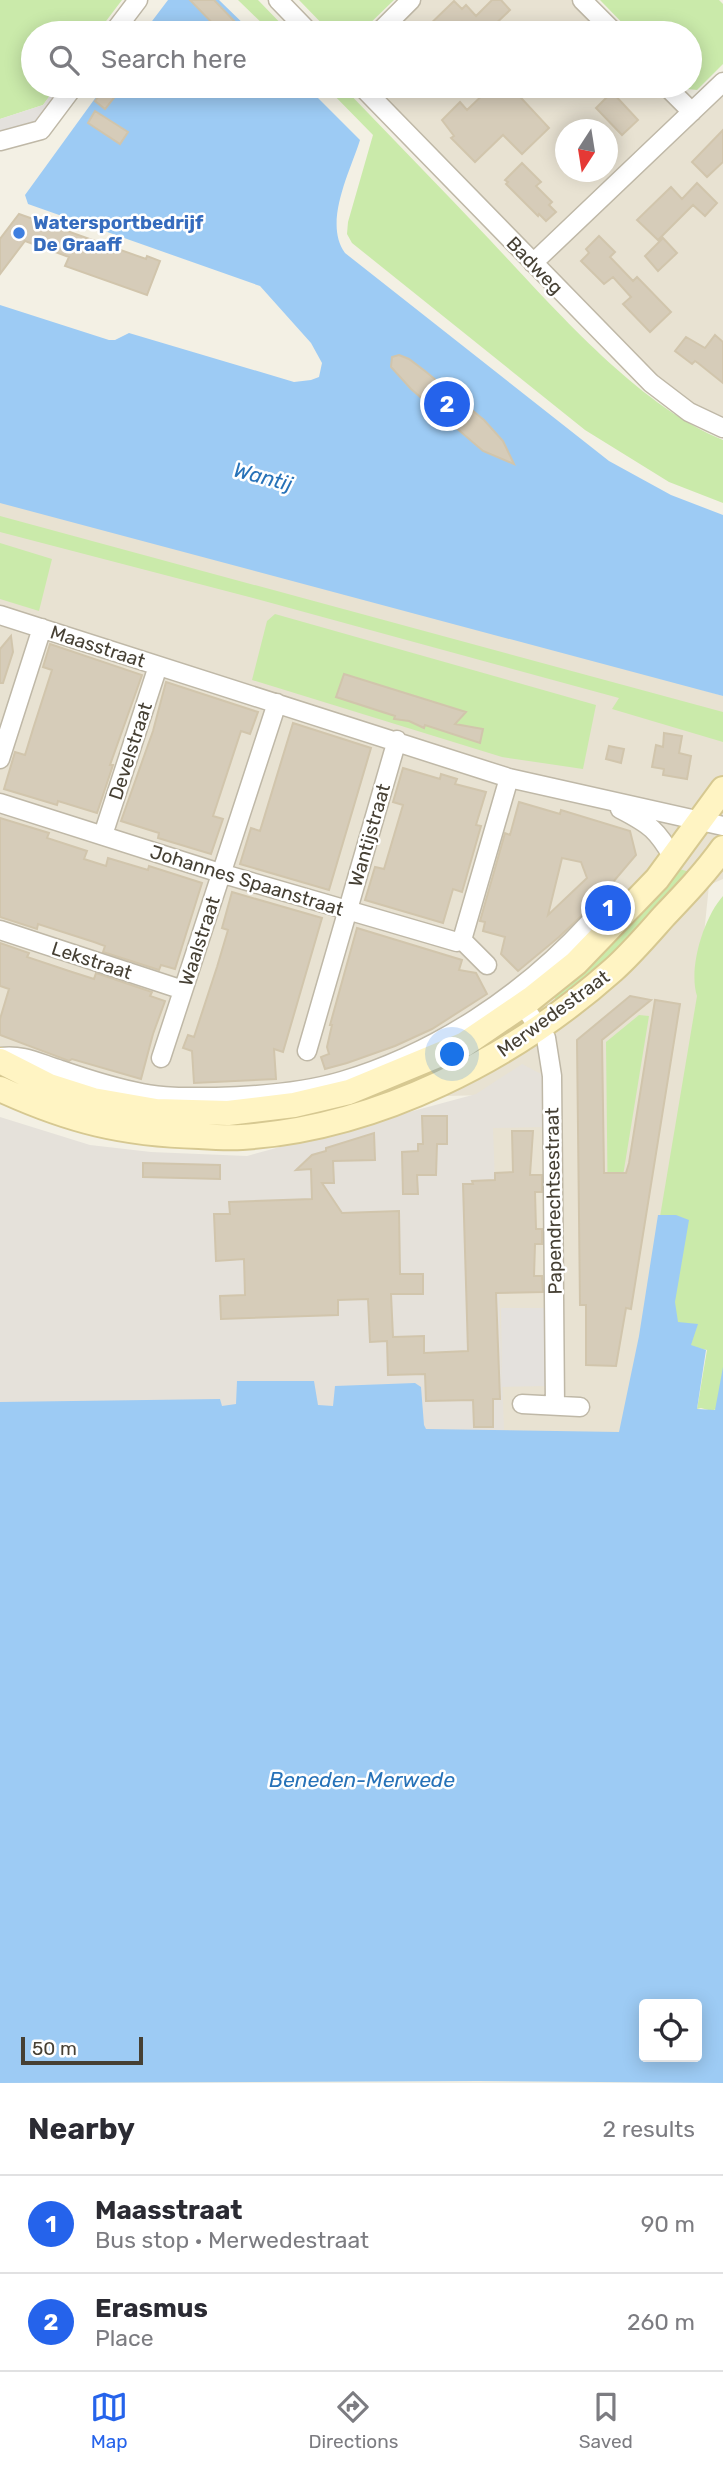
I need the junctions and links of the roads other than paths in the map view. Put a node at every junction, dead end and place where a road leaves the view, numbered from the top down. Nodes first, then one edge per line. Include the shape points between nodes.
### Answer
1 (138, 0) edge
2 (278, 0) edge
3 (411, 0) edge
4 (582, 0) edge
5 (122, 21) edge
6 (298, 21) edge
7 (389, 21) edge
8 (603, 21) edge
9 (723, 82) edge
10 (65, 98) edge
11 (373, 98) edge
12 (678, 98) edge
13 (692, 112) junction
14 (0, 141) edge
15 (533, 263) junction
16 (723, 428) edge
17 (0, 615) edge
18 (42, 628) junction
19 (158, 666) junction
20 (276, 704) junction
21 (397, 740) junction
22 (0, 759) edge
23 (509, 778) junction
24 (723, 789) edge
25 (598, 799) junction
26 (0, 803) edge
27 (699, 820) junction
28 (723, 826) edge
29 (103, 835) junction
30 (723, 848) edge
31 (674, 859) junction
32 (707, 870) junction
33 (220, 873) junction
34 (347, 911) junction
35 (0, 930) edge
36 (608, 932) junction
37 (462, 940) junction
38 (487, 965) dead end
39 (183, 990) junction
40 (523, 1005) junction
41 (538, 1027) junction
42 (307, 1051) dead end
43 (161, 1058) dead end
44 (0, 1059) edge
45 (0, 1089) edge
46 (113, 1125) junction
47 (522, 1404) dead end
48 (555, 1406) junction
49 (580, 1406) dead end

1 - 5 street
2 - 6 street
3 - 7 street
4 - 8 street
9 - 13 street
10 - 14 street via 41,130
11 - 15 street, Badweg
12 - 13 street
13 - 15 street
15 - 16 street, Badweg via 651,383 689,412
17 - 18 street, Maasstraat
18 - 19 street, Maasstraat
18 - 22 street
19 - 20 street, Maasstraat
19 - 29 street, Develstraat
20 - 21 street, Maasstraat
20 - 33 street, Waalstraat
21 - 23 street, Maasstraat
21 - 34 street, Wantijstraat
23 - 25 street, Maasstraat
23 - 37 street
24 - 27 main road, Merwedestraat
25 - 27 street, Maasstraat
25 - 31 street, Maasstraat via 645,822
26 - 29 street, Johannes Spaanstraat
27 - 28 street, Maasstraat
27 - 31 main road, Merwedestraat
27 - 32 main road via 710,830 713,845
29 - 33 street, Johannes Spaanstraat
30 - 32 main road, Merwedestraat
31 - 36 main road, Merwedestraat
32 - 41 main road, Merwedestraat via 613,970
33 - 34 street, Johannes Spaanstraat
33 - 39 street, Waalstraat
34 - 37 street, Johannes Spaanstraat
34 - 42 street, Wantijstraat
35 - 39 street, Lekstraat
36 - 40 main road, Merwedestraat
36 - 44 street, Merwedestraat via 589,923 559,956 468,1024 389,1064 340,1082 248,1096 179,1097 114,1087 18,1055
37 - 38 street
39 - 43 street, Waalstraat
40 - 41 street, Papendrechtsestraat
40 - 46 main road, Merwedestraat via 465,1044 349,1093 228,1113 156,1111
41 - 46 main road, Merwedestraat via 474,1068 390,1105 319,1125 241,1138 157,1135
41 - 48 street, Papendrechtsestraat via 545,1038 552,1076
44 - 46 main road, Merwedestraat
45 - 46 main road, Merwedestraat via 43,1108 100,1126
47 - 48 street
48 - 49 street

